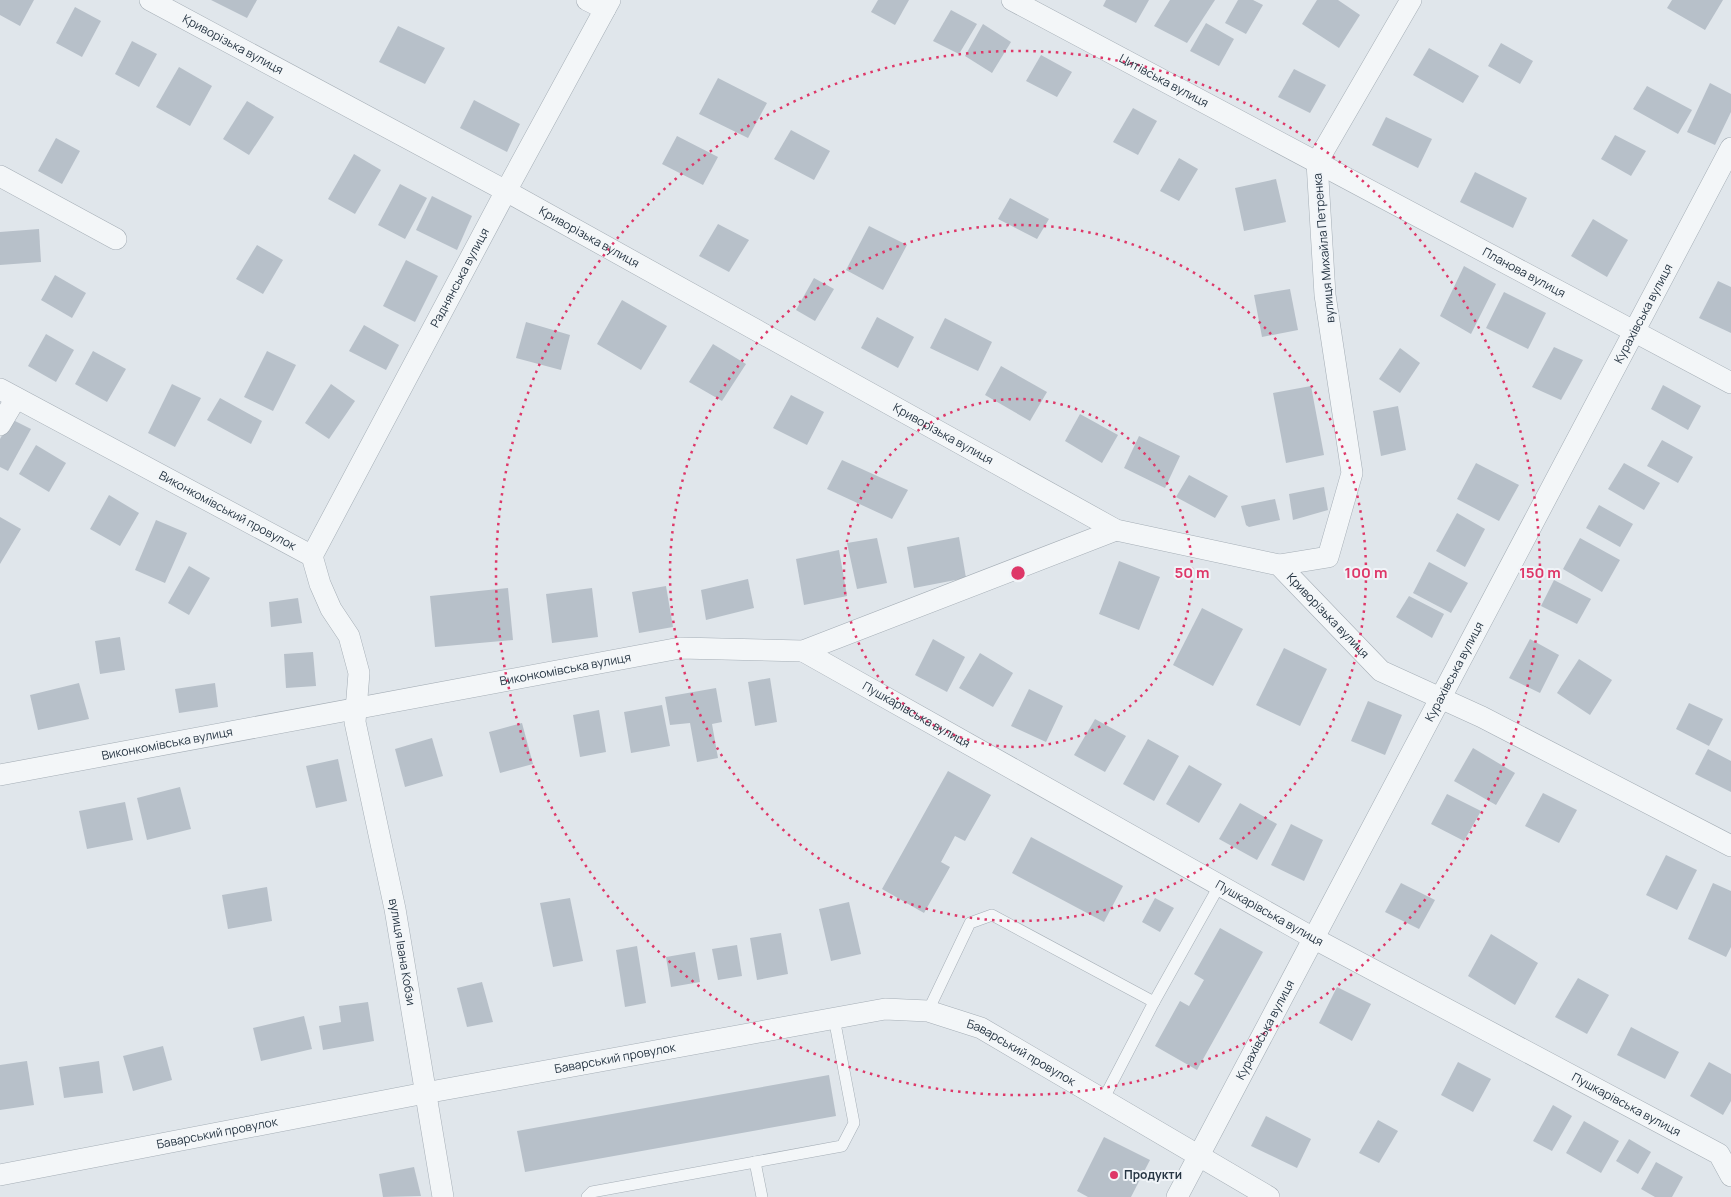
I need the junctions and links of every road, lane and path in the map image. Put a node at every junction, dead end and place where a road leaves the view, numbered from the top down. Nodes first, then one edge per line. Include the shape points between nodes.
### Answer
1 (150, 0) edge
2 (1012, 0) edge
3 (1410, 0) edge
4 (601, 3) edge
5 (174, 6) edge
6 (1731, 148) edge
7 (1317, 162) junction
8 (0, 176) edge
9 (506, 190) junction
10 (116, 239) dead end
11 (1634, 331) junction
12 (1731, 382) edge
13 (8, 393) edge
14 (0, 425) edge
15 (1116, 530) junction
16 (312, 556) junction
17 (1279, 565) junction
18 (803, 651) junction
19 (1440, 698) junction
20 (356, 708) junction
21 (0, 775) edge
22 (1731, 846) edge
23 (1219, 886) junction
24 (1315, 939) junction
25 (1154, 1002) junction
26 (928, 1011) junction
27 (834, 1018) junction
28 (425, 1093) junction
29 (1104, 1100) junction
30 (1725, 1149) edge
31 (1198, 1157) junction
32 (755, 1162) junction
33 (0, 1175) edge
34 (1731, 1176) edge
35 (443, 1197) edge
36 (587, 1197) edge
37 (762, 1197) edge
38 (1177, 1197) edge
39 (1269, 1197) edge

1 - 5 street, Криворізька вулиця
2 - 7 street, Цитівська вулиця
3 - 7 street, вулиця Михайла Петренка
4 - 9 street, Раднянська вулиця
5 - 9 street, Криворізька вулиця
6 - 11 street, Курахівська вулиця
7 - 11 street, Планова вулиця
7 - 17 street, вулиця Михайла Петренка via 1325,295 1352,473 1328,557
8 - 10 street
9 - 15 street, Криворізька вулиця
9 - 16 street, Раднянська вулиця
11 - 12 street, Планова вулиця
11 - 19 street, Курахівська вулиця
13 - 14 street
13 - 16 street, Виконкомівський провулок
15 - 17 street, Криворізька вулиця
15 - 18 street, Виконкомівська вулиця
16 - 20 street via 320,584 349,636 359,673
17 - 19 street, Криворізька вулиця via 1381,671
18 - 20 street, Виконкомівська вулиця via 680,648
18 - 23 street, Пушкарівська вулиця
19 - 22 street, Криворізька вулиця
19 - 24 street, Курахівська вулиця
20 - 21 street, Виконкомівська вулиця
20 - 28 street, вулиця Івана Кобзи via 355,722 395,909
23 - 24 street, Пушкарівська вулиця
23 - 25 lane
24 - 30 street, Пушкарівська вулиця
24 - 31 street, Курахівська вулиця
25 - 26 lane via 992,915 970,922
25 - 29 lane
26 - 27 street, Баварський провулок via 885,1009
26 - 29 street, Баварський провулок via 981,1028
27 - 28 street, Баварський провулок
27 - 32 lane via 854,1123 842,1146
28 - 33 street, Баварський провулок
28 - 35 street, вулиця Івана Кобзи
29 - 31 street, Баварський провулок
30 - 34 street, Пушкарівська вулиця
31 - 38 street, Курахівська вулиця
31 - 39 street, Баварський провулок
32 - 36 lane via 592,1192
32 - 37 lane

